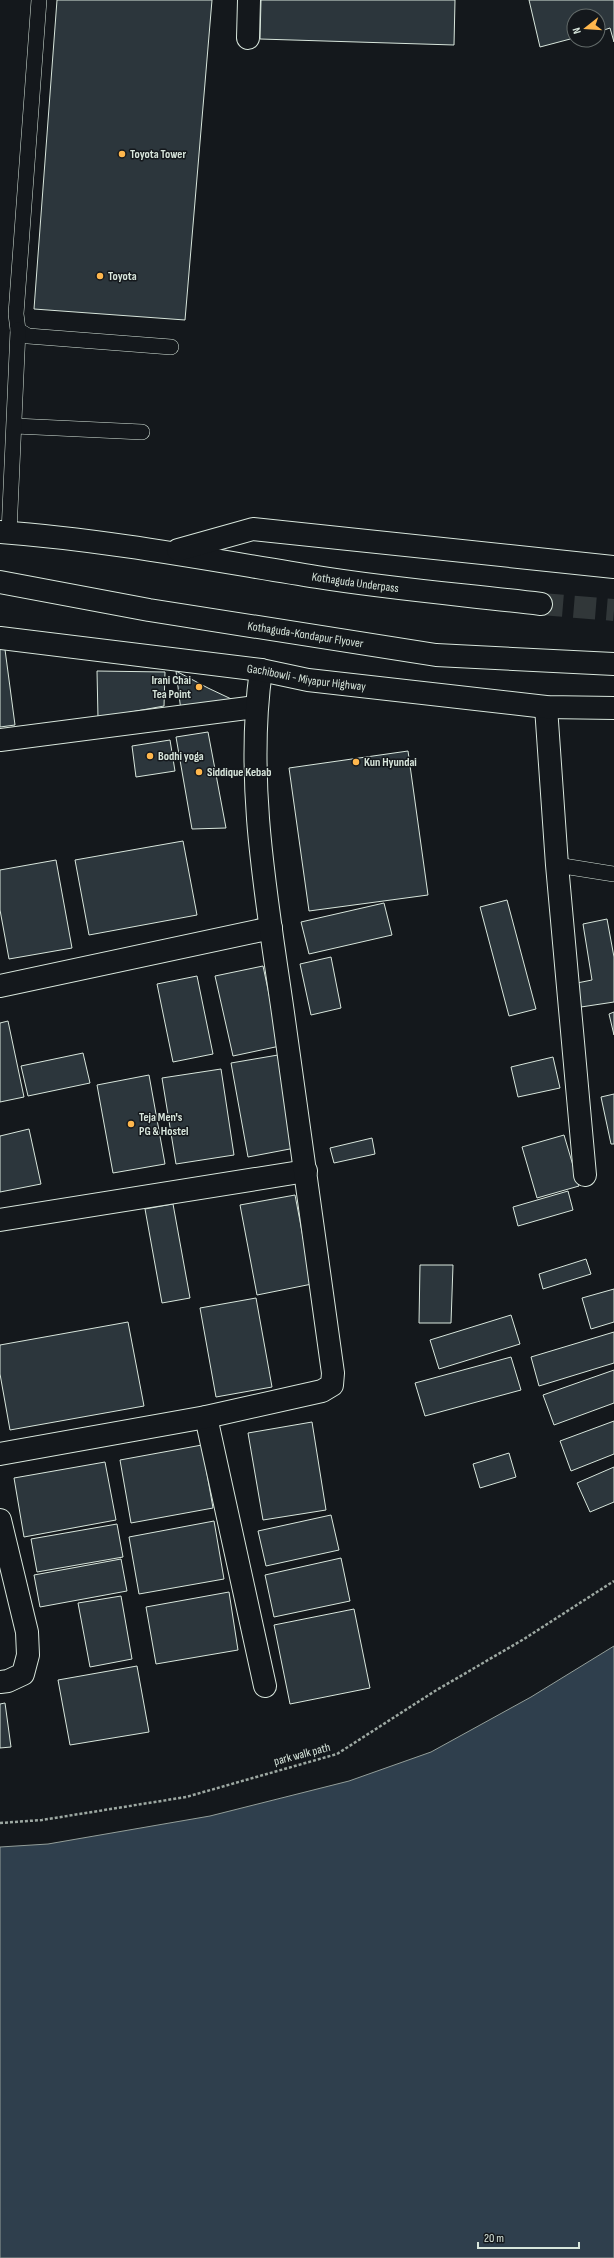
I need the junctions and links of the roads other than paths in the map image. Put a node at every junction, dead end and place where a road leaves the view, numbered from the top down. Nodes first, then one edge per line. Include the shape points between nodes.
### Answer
1 (39, 0) edge
2 (249, 0) edge
3 (248, 38) dead end
4 (18, 330) junction
5 (171, 347) dead end
6 (15, 426) junction
7 (142, 432) dead end
8 (4, 533) edge
9 (171, 552) junction
10 (614, 568) edge
11 (0, 582) edge
12 (541, 604) tunnel mouth
13 (0, 638) edge
14 (614, 664) edge
15 (261, 670) junction
16 (256, 707) junction
17 (546, 707) junction
18 (614, 708) edge
19 (0, 740) edge
20 (557, 865) junction
21 (614, 874) edge
22 (271, 928) junction
23 (0, 986) edge
24 (306, 1172) junction
25 (585, 1175) dead end
26 (0, 1220) edge
27 (206, 1417) junction
28 (0, 1454) edge
29 (0, 1520) edge
30 (0, 1682) edge
31 (265, 1686) dead end

1 - 4 lane via 16,314
2 - 3 street
4 - 5 lane via 28,336
4 - 6 lane
6 - 7 lane
6 - 8 lane
8 - 9 street
9 - 10 street via 253,529
9 - 12 street, Kothaguda Underpass via 318,577
11 - 14 street, Kothaguda-Kondapur Flyover via 149,610 436,655
13 - 15 street, Gachibowli - Miyapur Highway
15 - 16 street
15 - 17 street, Gachibowli - Miyapur Highway via 308,680
16 - 19 street
16 - 22 street via 255,804
17 - 18 street, Gachibowli - Miyapur Highway
17 - 20 street
20 - 21 lane
20 - 25 street
22 - 23 street
22 - 24 street
24 - 26 street
24 - 27 street via 333,1373 332,1384 322,1390
27 - 28 street
27 - 31 street
29 - 30 street via 27,1632 28,1655 23,1674

